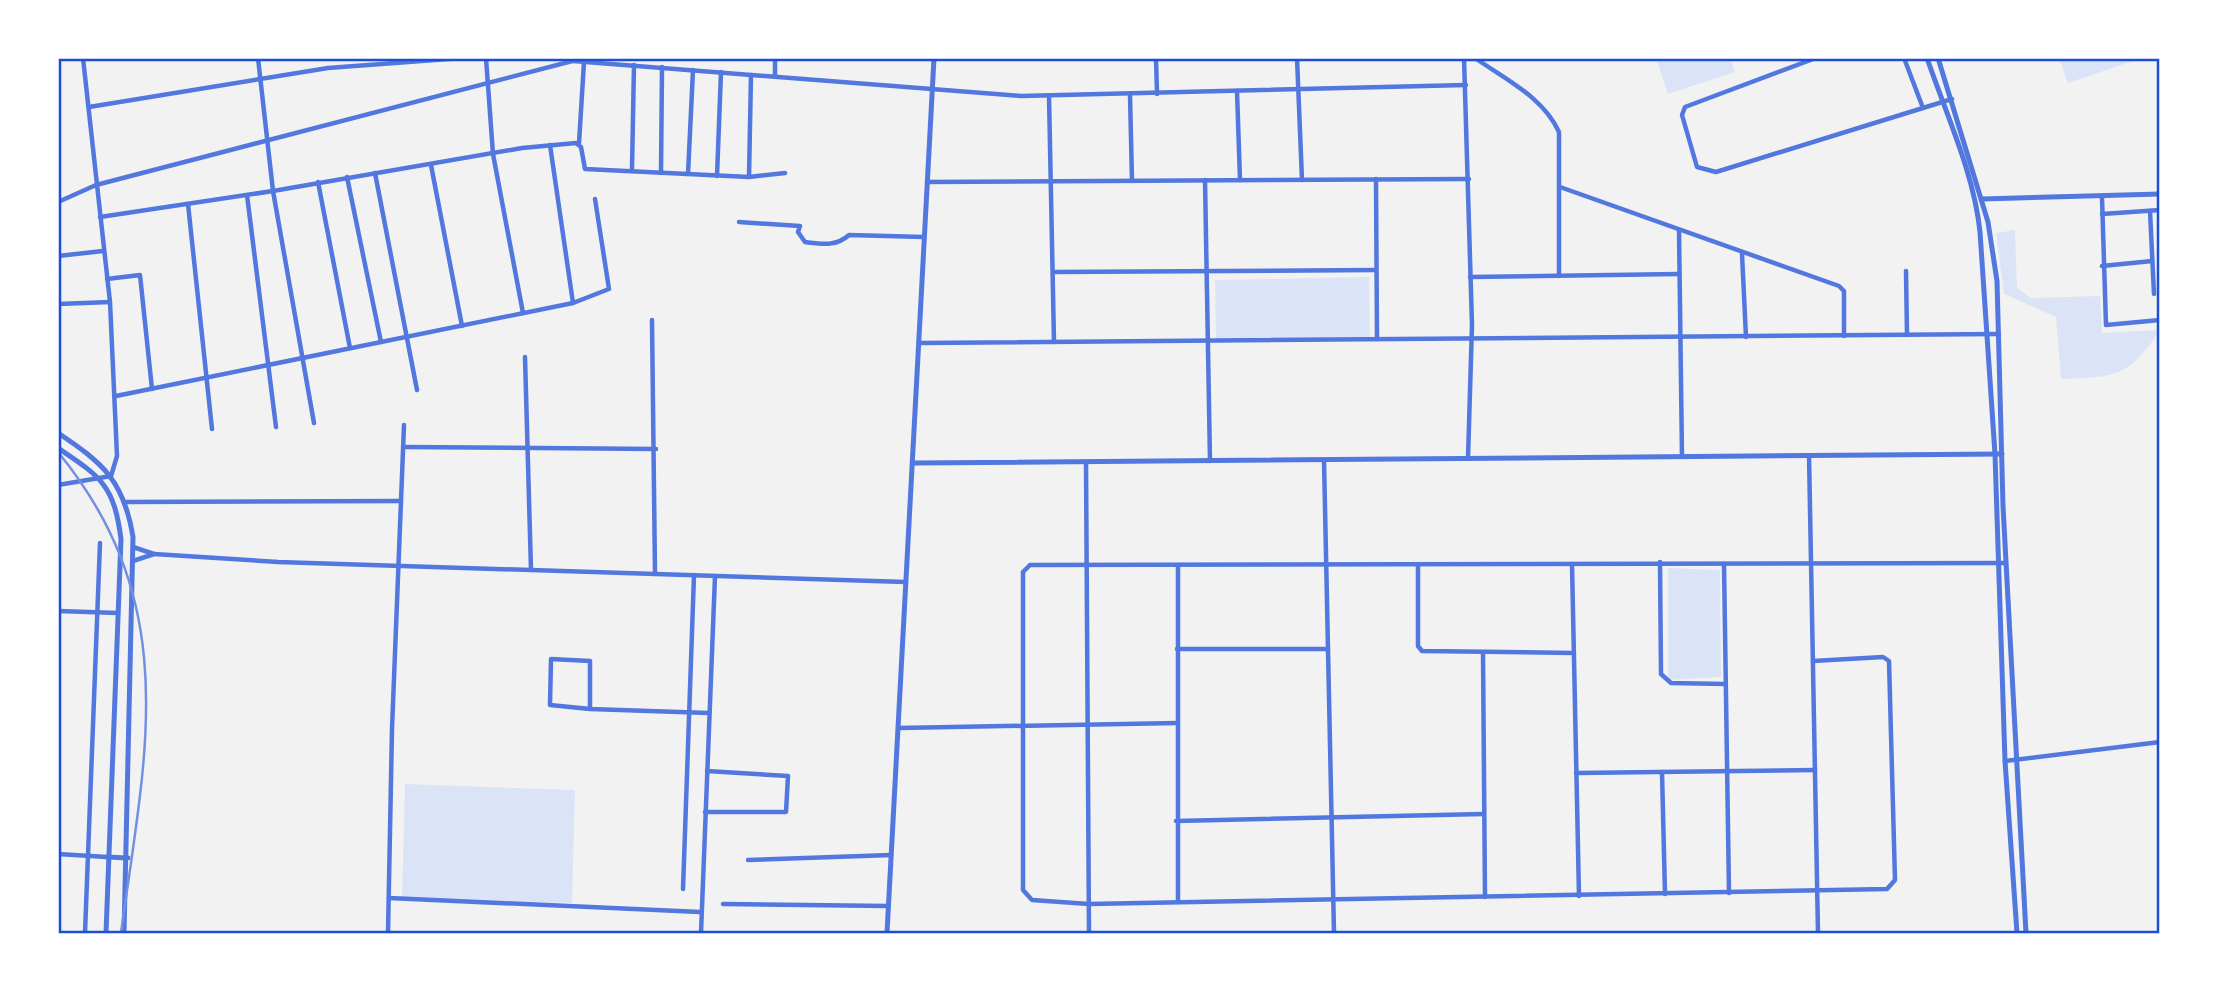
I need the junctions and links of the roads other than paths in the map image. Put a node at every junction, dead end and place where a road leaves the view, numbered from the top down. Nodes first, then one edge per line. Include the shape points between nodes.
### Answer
1 (83, 58) edge
2 (258, 58) edge
3 (462, 58) edge
4 (486, 58) edge
5 (775, 58) edge
6 (934, 58) edge
7 (1156, 58) edge
8 (1297, 58) edge
9 (1464, 58) edge
10 (1475, 58) edge
11 (1816, 58) edge
12 (1904, 58) edge
13 (1927, 58) edge
14 (1938, 58) edge
15 (411, 59) edge
16 (378, 60) edge
17 (584, 60) edge
18 (559, 61) edge
19 (634, 65) junction
20 (662, 67) junction
21 (693, 70) junction
22 (721, 72) junction
23 (751, 75) junction
24 (775, 76) junction
25 (261, 80) junction
26 (489, 82) junction
27 (1466, 85) junction
28 (932, 89) junction
29 (1298, 90) junction
30 (1237, 91) junction
31 (1157, 94) junction
32 (1130, 95) junction
33 (1049, 96) junction
34 (1952, 99) junction
35 (1942, 102) junction
36 (89, 107) junction
37 (1923, 107) junction
38 (266, 140) junction
39 (579, 143) junction
40 (550, 145) junction
41 (493, 154) junction
42 (431, 165) junction
43 (632, 169) junction
44 (375, 173) junction
45 (661, 173) junction
46 (785, 173) dead end
47 (688, 174) junction
48 (717, 176) junction
49 (347, 177) junction
50 (749, 177) junction
51 (1469, 178) junction
52 (1376, 179) junction
53 (1205, 180) junction
54 (1240, 180) junction
55 (1302, 180) junction
56 (1053, 181) junction
57 (1132, 181) junction
58 (318, 182) junction
59 (927, 182) junction
60 (96, 185) junction
61 (1560, 187) junction
62 (273, 191) junction
63 (2160, 194) edge
64 (247, 195) junction
65 (2102, 198) junction
66 (595, 199) dead end
67 (1982, 199) junction
68 (1974, 200) junction
69 (58, 202) edge
70 (188, 204) junction
71 (2160, 210) edge
72 (2150, 211) junction
73 (2102, 214) junction
74 (100, 217) junction
75 (739, 222) dead end
76 (1679, 230) junction
77 (924, 237) junction
78 (103, 251) junction
79 (1742, 254) junction
80 (58, 256) edge
81 (2152, 261) junction
82 (2102, 267) junction
83 (1376, 270) junction
84 (1206, 271) junction
85 (1906, 271) dead end
86 (1053, 272) junction
87 (1679, 274) junction
88 (1470, 276) junction
89 (1559, 276) junction
90 (107, 279) junction
91 (2154, 294) dead end
92 (110, 302) junction
93 (573, 303) junction
94 (58, 304) edge
95 (523, 313) junction
96 (652, 320) dead end
97 (2160, 320) edge
98 (462, 326) junction
99 (1999, 334) junction
100 (1907, 335) junction
101 (1989, 335) junction
102 (1844, 336) junction
103 (408, 337) junction
104 (1681, 337) junction
105 (1746, 337) junction
106 (1472, 339) junction
107 (1377, 340) junction
108 (1208, 341) junction
109 (381, 342) junction
110 (1055, 342) junction
111 (919, 343) junction
112 (350, 348) junction
113 (525, 357) dead end
114 (303, 358) junction
115 (266, 366) junction
116 (206, 378) junction
117 (152, 389) junction
118 (417, 390) dead end
119 (116, 396) junction
120 (314, 423) dead end
121 (404, 425) dead end
122 (276, 427) dead end
123 (212, 429) dead end
124 (58, 433) edge
125 (58, 447) edge
126 (403, 447) junction
127 (527, 448) junction
128 (656, 449) junction
129 (1998, 454) junction
130 (1810, 455) junction
131 (1682, 457) junction
132 (1468, 458) junction
133 (1324, 460) junction
134 (1210, 461) junction
135 (1086, 462) junction
136 (914, 463) junction
137 (111, 476) junction
138 (99, 478) junction
139 (58, 485) edge
140 (401, 501) junction
141 (126, 502) junction
142 (100, 543) dead end
143 (132, 547) junction
144 (154, 554) junction
145 (133, 561) junction
146 (1660, 562) junction
147 (2002, 563) junction
148 (1572, 564) junction
149 (1724, 564) junction
150 (1811, 564) junction
151 (1178, 565) junction
152 (1326, 565) junction
153 (1418, 565) junction
154 (400, 566) junction
155 (1086, 566) junction
156 (531, 570) junction
157 (654, 574) junction
158 (694, 575) junction
159 (715, 576) junction
160 (906, 582) junction
161 (58, 611) edge
162 (97, 612) junction
163 (118, 613) junction
164 (1178, 649) junction
165 (1328, 649) junction
166 (1483, 653) junction
167 (1574, 653) junction
168 (1813, 661) junction
169 (1725, 684) junction
170 (590, 709) junction
171 (690, 711) junction
172 (709, 713) junction
173 (1177, 723) junction
174 (1088, 724) junction
175 (1024, 726) junction
176 (898, 728) junction
177 (2160, 743) edge
178 (2015, 760) junction
179 (2005, 761) junction
180 (1815, 770) junction
181 (706, 771) junction
182 (1662, 772) junction
183 (1725, 772) junction
184 (1576, 773) junction
185 (705, 812) junction
186 (1483, 814) junction
187 (1332, 818) junction
188 (1176, 821) junction
189 (58, 854) edge
190 (88, 855) junction
191 (891, 855) junction
192 (107, 857) junction
193 (128, 858) junction
194 (748, 860) dead end
195 (682, 889) dead end
196 (1817, 891) junction
197 (1729, 893) junction
198 (1665, 894) junction
199 (1579, 896) junction
200 (1485, 897) junction
201 (389, 898) junction
202 (1334, 900) junction
203 (1178, 902) junction
204 (723, 904) dead end
205 (1089, 904) junction
206 (888, 906) junction
207 (700, 912) junction
208 (85, 933) edge
209 (106, 933) edge
210 (124, 933) edge
211 (388, 933) edge
212 (701, 933) edge
213 (887, 933) edge
214 (1089, 933) edge
215 (1334, 933) edge
216 (1818, 933) edge
217 (2017, 933) edge
218 (2026, 933) edge

1 - 36 street
2 - 25 street
3 - 15 street
4 - 26 street
5 - 24 street
6 - 28 street
7 - 31 street
8 - 29 street
9 - 27 street
10 - 61 street via 1552,117 1561,143
11 - 37 street via 1685,107 1682,115 1698,167 1716,172
12 - 37 street
13 - 35 street
14 - 34 street
15 - 16 street
16 - 25 street
17 - 18 street
17 - 19 street
17 - 39 street
18 - 26 street
19 - 20 street
19 - 43 street
20 - 21 street
20 - 45 street
21 - 22 street
21 - 47 street
22 - 23 street
22 - 48 street
23 - 24 street
23 - 50 street
24 - 28 street
25 - 36 street
25 - 38 street
26 - 38 street
26 - 41 street
27 - 29 street
27 - 51 street
28 - 33 street
28 - 59 street
29 - 30 street
29 - 55 street
30 - 31 street
30 - 54 street
31 - 32 street
32 - 33 street
32 - 57 street
33 - 56 street
34 - 35 street
34 - 67 street
35 - 37 street
35 - 68 street
36 - 60 street
38 - 60 street
38 - 62 street
39 - 40 street
39 - 43 street via 585,169
40 - 41 street
40 - 93 street
41 - 42 street
41 - 95 street
42 - 44 street
42 - 98 street
43 - 45 street
44 - 49 street
44 - 103 street
45 - 47 street
46 - 50 street
47 - 48 street
48 - 50 street
49 - 58 street
49 - 109 street
51 - 52 street
51 - 88 street
52 - 55 street
52 - 83 street
53 - 54 street
53 - 57 street
53 - 84 street
54 - 55 street
56 - 57 street
56 - 59 street
56 - 86 street
58 - 62 street
58 - 112 street
59 - 77 street
60 - 69 street
60 - 74 street
61 - 76 street
61 - 89 street
62 - 64 street
62 - 114 street
63 - 65 street
64 - 70 street
64 - 115 street
65 - 67 street
65 - 73 street
66 - 93 street via 609,289
67 - 68 street
67 - 99 street via 1997,281
68 - 101 street
70 - 74 street
70 - 116 street
71 - 72 street
72 - 73 street
72 - 81 street
73 - 82 street
74 - 78 street
75 - 77 street via 800,226 798,232 805,242 825,245 842,242 849,235
76 - 79 street
76 - 87 street
77 - 111 street
78 - 80 street
78 - 90 street
79 - 102 street via 1841,288
79 - 105 street
81 - 82 street
81 - 91 street
82 - 97 street via 2106,325
83 - 84 street
83 - 107 street
84 - 86 street
84 - 108 street
85 - 100 street
86 - 110 street
87 - 89 street
87 - 104 street
88 - 89 street
88 - 106 street
90 - 92 street
90 - 117 street via 140,275
92 - 94 street
92 - 119 street
93 - 95 street
95 - 98 street
96 - 128 street
98 - 103 street
99 - 101 street
99 - 129 street
100 - 101 street
100 - 102 street
101 - 129 street
102 - 105 street
103 - 109 street
103 - 118 street
104 - 105 street
104 - 106 street
104 - 131 street
106 - 107 street
106 - 132 street
107 - 108 street
108 - 110 street
108 - 134 street
109 - 112 street
110 - 111 street
111 - 136 street
112 - 114 street
113 - 127 street
114 - 115 street
114 - 120 street
115 - 116 street
115 - 122 street
116 - 117 street
116 - 123 street
117 - 119 street
119 - 137 street via 117,456
121 - 126 street
124 - 137 street
125 - 138 street
126 - 127 street
126 - 140 street
127 - 128 street
127 - 156 street
128 - 157 street
129 - 130 street
129 - 147 street
130 - 131 street
130 - 150 street
131 - 132 street
132 - 133 street
133 - 134 street
133 - 152 street
134 - 135 street
135 - 136 street
135 - 155 street
136 - 160 street
137 - 138 street
137 - 141 street
138 - 139 street
138 - 163 street via 117,511 121,540
140 - 141 street
140 - 154 street
141 - 143 street
142 - 162 street
143 - 144 street
143 - 145 street
144 - 145 street
144 - 154 street
145 - 193 street
146 - 148 street
146 - 149 street
146 - 169 street via 1661,674 1671,683
147 - 150 street
147 - 178 street
147 - 179 street
148 - 153 street
148 - 167 street
149 - 150 street
149 - 169 street
150 - 168 street
151 - 152 street
151 - 155 street
151 - 164 street
152 - 153 street
152 - 165 street
153 - 166 street via 1420,649 1425,653
154 - 156 street
154 - 201 street
155 - 174 street
155 - 175 street via 1030,565 1023,572
156 - 157 street
157 - 158 street
158 - 159 street
158 - 171 street
159 - 160 street
159 - 172 street
160 - 176 street
161 - 162 street
162 - 163 street
162 - 190 street
163 - 192 street
164 - 165 street
164 - 173 street
165 - 187 street
166 - 167 street
166 - 186 street
167 - 184 street
168 - 180 street
168 - 196 street via 1883,657 1889,661 1895,880 1886,889
169 - 183 street
170 - 170 street via 590,662 551,659 550,705
170 - 171 street
171 - 172 street
171 - 195 street
172 - 181 street
173 - 174 street
173 - 188 street
174 - 175 street
174 - 205 street
175 - 176 street
175 - 205 street via 1023,890 1032,900
176 - 191 street
177 - 178 street
178 - 179 street
178 - 218 street
179 - 217 street
180 - 183 street
180 - 196 street
181 - 185 street
181 - 185 street via 788,776 786,812
182 - 183 street
182 - 184 street
182 - 198 street
183 - 197 street
184 - 199 street
185 - 207 street
186 - 187 street
186 - 200 street
187 - 188 street
187 - 202 street
188 - 203 street
189 - 190 street
190 - 192 street
190 - 208 street
191 - 194 street
191 - 206 street
192 - 193 street
192 - 209 street
193 - 210 street
196 - 197 street
196 - 216 street
197 - 198 street
198 - 199 street
199 - 200 street
200 - 202 street
201 - 207 street
201 - 211 street
202 - 203 street
202 - 215 street
203 - 205 street
204 - 206 street
205 - 214 street
206 - 213 street
207 - 212 street

